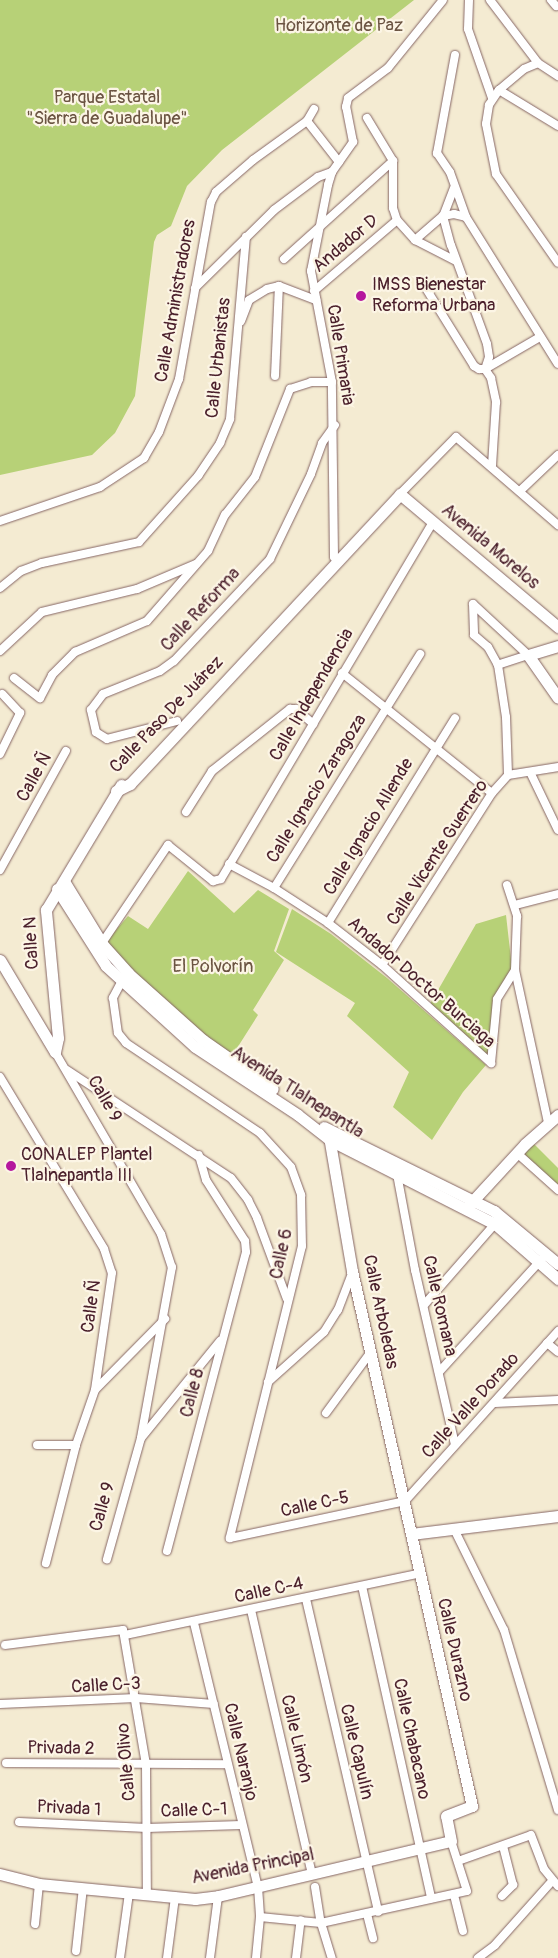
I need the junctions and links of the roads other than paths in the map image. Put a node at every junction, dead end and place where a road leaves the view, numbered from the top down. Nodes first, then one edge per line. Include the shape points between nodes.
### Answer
1 (443, 0) edge
2 (469, 0) edge
3 (490, 0) edge
4 (456, 56) dead end
5 (538, 63) junction
6 (558, 76) edge
7 (499, 90) junction
8 (492, 98) junction
9 (314, 109) dead end
10 (367, 118) dead end
11 (307, 121) junction
12 (558, 126) edge
13 (393, 161) junction
14 (339, 162) junction
15 (332, 172) junction
16 (454, 187) junction
17 (444, 216) junction
18 (466, 217) junction
19 (397, 220) junction
20 (320, 230) junction
21 (246, 237) junction
22 (415, 240) junction
23 (284, 259) dead end
24 (456, 261) junction
25 (558, 263) edge
26 (422, 282) dead end
27 (279, 286) junction
28 (195, 288) junction
29 (314, 290) junction
30 (316, 300) junction
31 (238, 327) junction
32 (540, 337) junction
33 (555, 353) edge
34 (558, 364) edge
35 (485, 369) junction
36 (275, 376) dead end
37 (332, 382) junction
38 (335, 425) junction
39 (558, 455) edge
40 (492, 465) junction
41 (521, 490) junction
42 (400, 494) junction
43 (0, 521) edge
44 (432, 522) junction
45 (558, 525) edge
46 (336, 560) junction
47 (200, 562) junction
48 (0, 588) edge
49 (558, 628) edge
50 (265, 633) junction
51 (558, 646) edge
52 (0, 651) edge
53 (420, 654) dead end
54 (528, 655) junction
55 (498, 665) junction
56 (342, 672) junction
57 (14, 678) dead end
58 (2, 694) dead end
59 (558, 698) edge
60 (386, 706) junction
61 (455, 718) dead end
62 (177, 721) junction
63 (313, 724) junction
64 (436, 746) junction
65 (66, 752) dead end
66 (0, 754) edge
67 (558, 768) edge
68 (531, 774) junction
69 (508, 775) junction
70 (116, 791) junction
71 (492, 793) junction
72 (186, 812) dead end
73 (558, 830) edge
74 (229, 864) junction
75 (0, 870) edge
76 (61, 885) junction
77 (507, 885) dead end
78 (274, 888) junction
79 (558, 894) edge
80 (515, 906) junction
81 (328, 923) junction
82 (100, 947) junction
83 (0, 960) edge
84 (382, 965) junction
85 (515, 970) junction
86 (124, 977) junction
87 (55, 1052) junction
88 (66, 1069) junction
89 (0, 1077) edge
90 (558, 1115) edge
91 (548, 1123) junction
92 (329, 1135) junction
93 (518, 1154) junction
94 (199, 1155) junction
95 (397, 1174) junction
96 (558, 1190) edge
97 (469, 1205) junction
98 (495, 1224) junction
99 (542, 1258) junction
100 (558, 1264) edge
101 (352, 1271) junction
102 (558, 1279) edge
103 (287, 1299) junction
104 (424, 1305) junction
105 (165, 1319) junction
106 (558, 1331) edge
107 (222, 1338) junction
108 (547, 1343) junction
109 (558, 1352) edge
110 (370, 1353) junction
111 (439, 1372) junction
112 (268, 1382) junction
113 (95, 1390) junction
114 (558, 1400) edge
115 (495, 1403) junction
116 (326, 1413) dead end
117 (141, 1438) junction
118 (455, 1444) junction
119 (37, 1445) dead end
120 (76, 1445) junction
121 (406, 1500) junction
122 (558, 1516) edge
123 (454, 1529) junction
124 (411, 1534) junction
125 (230, 1538) joint
126 (167, 1551) dead end
127 (107, 1559) dead end
128 (46, 1563) dead end
129 (418, 1574) junction
130 (362, 1586) junction
131 (306, 1599) junction
132 (251, 1610) junction
133 (194, 1623) junction
134 (124, 1632) junction
135 (5, 1645) dead end
136 (136, 1698) junction
137 (0, 1704) edge
138 (214, 1704) junction
139 (6, 1763) dead end
140 (227, 1764) junction
141 (146, 1765) junction
142 (557, 1801) edge
143 (558, 1810) edge
144 (19, 1822) dead end
145 (241, 1825) junction
146 (147, 1828) junction
147 (451, 1841) junction
148 (503, 1846) junction
149 (420, 1848) junction
150 (366, 1859) junction
151 (458, 1862) junction
152 (0, 1874) edge
153 (312, 1874) junction
154 (39, 1884) junction
155 (555, 1884) edge
156 (258, 1887) junction
157 (83, 1888) junction
158 (315, 1888) dead end
159 (129, 1893) junction
160 (147, 1894) junction
161 (454, 1895) junction
162 (218, 1896) junction
163 (502, 1896) dead end
164 (175, 1897) junction
165 (431, 1898) junction
166 (378, 1912) junction
167 (366, 1914) junction
168 (260, 1917) junction
169 (301, 1920) junction
170 (321, 1923) junction
171 (36, 1924) dead end
172 (463, 1931) dead end
173 (373, 1938) dead end
174 (76, 1951) dead end
175 (120, 1958) edge
176 (167, 1958) edge
177 (210, 1958) edge
178 (256, 1958) edge
179 (296, 1958) edge
180 (332, 1958) edge
181 (478, 1958) edge

1 - 14 street, Calle Primaria via 404,53 348,98 346,107 353,142
2 - 8 street via 468,29
3 - 5 street
4 - 16 street via 437,153 450,172
5 - 6 street
5 - 7 street via 524,69
7 - 8 street
7 - 12 street
8 - 25 street via 486,124 496,174
9 - 11 street
10 - 13 street
11 - 14 street
11 - 28 street, Calle Administradores via 216,192 208,209
13 - 19 street via 393,208
13 - 20 street, Andador D
14 - 15 street, Calle Primaria
15 - 20 street, Calle Primaria
15 - 21 street via 318,176 274,210
16 - 17 street
16 - 18 street
17 - 18 street
17 - 22 street
17 - 24 street
18 - 32 street
19 - 22 street
19 - 29 street, Andador D
20 - 23 street, Andador D
20 - 29 street, Calle Primaria via 311,271
21 - 28 street
21 - 31 street, Calle Urbanistas
22 - 24 street
24 - 35 street via 487,344 489,357
26 - 35 street via 474,366
27 - 30 street
27 - 31 street via 249,300
27 - 36 street
28 - 43 street, Calle Administradores via 173,397 144,458 100,487
29 - 30 street, Calle Primaria
30 - 37 street, Calle Primaria
31 - 48 street, Calle Urbanistas via 235,386 226,432 198,476 144,539 134,544 42,563 21,571
32 - 33 street
32 - 35 street
33 - 34 street
35 - 40 street via 491,378 496,402
37 - 38 street, Calle Primaria
37 - 47 street via 299,384 285,396 272,440 255,477 225,515
38 - 46 street, Calle Primaria
38 - 62 street, Calle Reforma via 322,442 311,474 270,559 174,661 160,671 103,694 90,710 96,732 107,739
39 - 41 street
40 - 41 street
40 - 42 street via 456,436
41 - 45 street
42 - 44 street, Avenida Morelos
42 - 46 street
44 - 49 street, Avenida Morelos
44 - 56 street, Calle Independencia
46 - 50 street
47 - 52 street via 137,589 42,612
47 - 57 street via 142,626 92,644 68,658 52,675 40,698
50 - 62 street, Calle Paso De Juárez
50 - 70 street, Calle Paso De Juárez via 130,784
51 - 54 street
53 - 60 street, Calle Ignacio Zaragoza
54 - 55 street
54 - 55 street via 473,604 474,635 488,647
54 - 59 street
55 - 69 street via 506,717
56 - 60 street
56 - 63 street, Calle Independencia
58 - 66 street via 20,713
60 - 64 street
60 - 78 street, Calle Ignacio Zaragoza
61 - 64 street, Calle Ignacio Allende
62 - 70 street, Calle Paso De Juárez
63 - 72 street via 290,709 212,771
63 - 74 street, Calle Independencia
64 - 71 street
64 - 81 street, Calle Ignacio Allende
65 - 75 street, Calle Ñ
67 - 68 street, Calle Vicente Guerrero
68 - 69 street, Calle Vicente Guerrero
68 - 73 street
69 - 71 street, Calle Vicente Guerrero
70 - 76 street, Calle N
71 - 84 street, Calle Vicente Guerrero
74 - 78 street, Andador Doctor Burciaga
74 - 82 street, Calle Independencia via 217,882 168,845
76 - 82 street, Avenida Tlalnepantla
76 - 87 street, Calle N via 45,914 58,1038
77 - 80 street
78 - 81 street, Andador Doctor Burciaga
79 - 80 street
80 - 85 street
81 - 84 street, Andador Doctor Burciaga
82 - 86 street, Avenida Tlalnepantla
83 - 87 street, Calle 9
84 - 85 street, Andador Doctor Burciaga via 491,1063 497,999
85 - 91 street
86 - 92 street, Avenida Tlalnepantla
86 - 103 street, Calle 6 via 113,998 115,1021 126,1044 260,1133 291,1167 301,1194 304,1222 302,1246
87 - 88 street, Calle 9
88 - 94 street
88 - 105 street, Calle 9 via 166,1243 172,1267
89 - 113 street, Calle Ñ via 111,1265 112,1282
90 - 91 street
91 - 93 street
92 - 95 street, Avenida Tlalnepantla
92 - 97 street, Avenida Tlalnepantla
92 - 101 street, Calle Arboledas
93 - 96 street
93 - 97 street
94 - 103 street via 231,1178 248,1200
94 - 107 street, Calle 8 via 206,1180 245,1241 246,1252
95 - 97 street, Avenida Tlalnepantla
95 - 104 street, Calle Romana
97 - 98 street, Avenida Tlalnepantla
97 - 99 street, Avenida Tlalnepantla via 504,1218
98 - 99 street, Avenida Tlalnepantla
98 - 104 street
99 - 100 street, Avenida Tlalnepantla
99 - 102 street, Avenida Tlalnepantla
99 - 111 street
101 - 110 street, Calle Arboledas
101 - 112 street via 338,1310 324,1332
103 - 112 street, Calle 6
104 - 111 street, Calle Romana
105 - 113 street
105 - 117 street, Calle 9
106 - 108 street, Calle Valle Dorado
107 - 117 street
107 - 126 street, Calle 8
108 - 109 street
108 - 115 street, Calle Valle Dorado
110 - 116 street
110 - 121 street, Calle Arboledas
111 - 118 street, Calle Romana
112 - 125 street, Calle 6
113 - 120 street, Calle Ñ
114 - 115 street
115 - 118 street, Calle Valle Dorado
117 - 127 street, Calle 9
118 - 121 street, Calle Valle Dorado
119 - 120 street
120 - 128 street, Calle Ñ
121 - 124 street, Calle Durazno
121 - 125 street, Calle C-5
122 - 123 street
123 - 124 street
123 - 142 street via 504,1630
124 - 129 street, Calle Durazno
129 - 130 street, Calle C-4
129 - 147 street, Calle Durazno via 472,1806 446,1816
130 - 131 street, Calle C-4
130 - 149 street, Calle Chabacano
131 - 132 street, Calle C-4
131 - 150 street, Calle Capulín
132 - 133 street, Calle C-4
132 - 153 street, Calle Limón
133 - 134 street, Calle C-4
133 - 138 street, Calle Naranjo
134 - 135 street, Calle C-4
134 - 136 street, Calle Olivo
136 - 137 street, Calle C-3
136 - 138 street, Calle C-3
136 - 141 street, Calle Olivo
138 - 140 street, Calle Naranjo
139 - 141 street, Privada 2
140 - 141 street, Privada 2
140 - 145 street, Calle Naranjo
141 - 146 street, Calle Olivo
142 - 143 street
144 - 146 street, Privada 1
145 - 146 street, Calle C-1
145 - 156 street, Calle Naranjo
146 - 160 street, Calle Olivo
147 - 149 street, Avenida Principal
147 - 151 street
148 - 151 street
148 - 155 street via 531,1835 544,1869
148 - 163 street via 513,1885
149 - 150 street, Avenida Principal
149 - 165 street, Calle Chabacano
150 - 153 street, Avenida Principal
150 - 166 street, Calle Capulín
151 - 161 street via 467,1891
152 - 154 street, Avenida Principal
153 - 156 street, Avenida Principal
154 - 157 street, Avenida Principal
154 - 171 street
155 - 181 street
156 - 162 street, Avenida Principal
156 - 168 street, Calle Naranjo
157 - 159 street, Avenida Principal
157 - 174 street
158 - 170 street
159 - 160 street, Avenida Principal
159 - 175 street
160 - 164 street, Avenida Principal
161 - 165 street
161 - 172 street
162 - 164 street, Avenida Principal
162 - 177 street
164 - 176 street
165 - 166 street
166 - 167 street
167 - 170 street
167 - 173 street
168 - 169 street
168 - 178 street, Calle Naranjo
169 - 170 street
169 - 179 street
170 - 180 street

